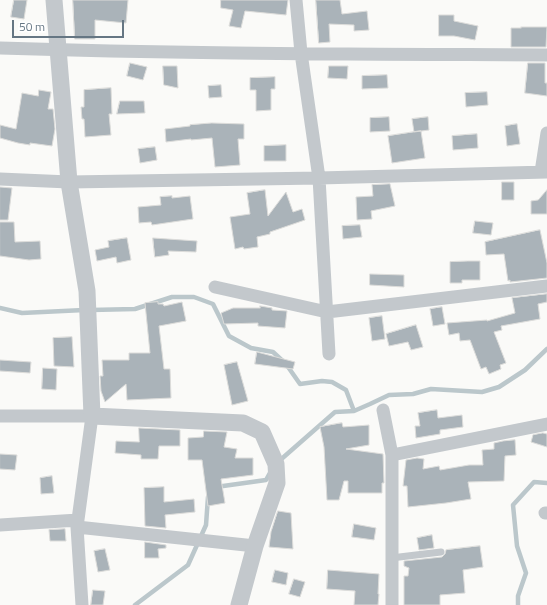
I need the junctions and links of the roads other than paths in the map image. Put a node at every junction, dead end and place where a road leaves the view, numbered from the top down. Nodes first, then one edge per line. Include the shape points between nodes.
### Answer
1 (54, 0) edge
2 (296, 0) edge
3 (0, 48) edge
4 (58, 50) junction
5 (301, 53) junction
6 (547, 55) edge
7 (547, 133) edge
8 (544, 172) edge
9 (0, 178) edge
10 (319, 178) junction
11 (70, 182) junction
12 (547, 286) edge
13 (215, 287) dead end
14 (327, 312) junction
15 (329, 354) dead end
16 (383, 410) dead end
17 (0, 416) edge
18 (92, 416) junction
19 (547, 424) edge
20 (392, 455) junction
21 (77, 524) junction
22 (0, 525) edge
23 (255, 546) junction
24 (441, 552) dead end
25 (392, 558) junction
26 (82, 605) edge
27 (239, 605) edge
28 (392, 605) edge

1 - 4 street
2 - 5 street
3 - 4 street
4 - 5 street
4 - 11 street
5 - 6 street
5 - 10 street
7 - 8 street
8 - 10 street
9 - 11 street
10 - 11 street
10 - 14 street
11 - 18 street via 86,291
12 - 14 street
13 - 14 street
14 - 15 street
16 - 20 street
17 - 18 street
18 - 21 street
18 - 23 street via 243,423 262,432 276,464 277,483
19 - 20 street
20 - 25 street
21 - 22 street
21 - 23 street
21 - 26 street
23 - 27 street
24 - 25 lane
25 - 28 street

